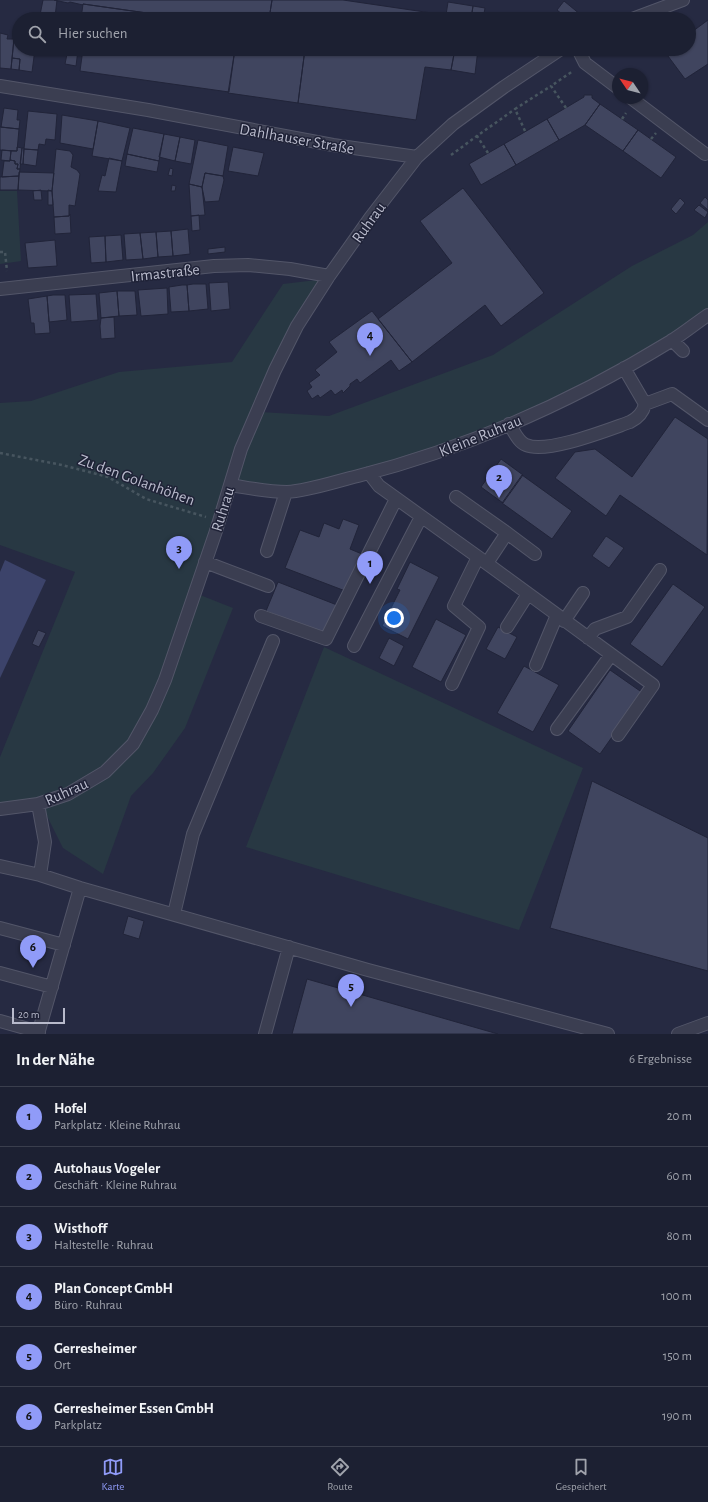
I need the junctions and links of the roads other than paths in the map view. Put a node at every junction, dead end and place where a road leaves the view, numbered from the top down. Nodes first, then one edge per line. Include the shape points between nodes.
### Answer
1 (683, 0) edge
2 (651, 12) edge
3 (550, 56) edge
4 (582, 56) edge
5 (612, 83) edge
6 (0, 86) edge
7 (640, 104) edge
8 (705, 154) dead end
9 (417, 157) junction
10 (329, 276) junction
11 (0, 290) edge
12 (708, 315) edge
13 (672, 340) junction
14 (683, 351) dead end
15 (624, 368) junction
16 (645, 404) junction
17 (708, 420) edge
18 (509, 424) junction
19 (369, 473) junction
20 (230, 485) junction
21 (286, 492) junction
22 (456, 497) dead end
23 (396, 499) junction
24 (421, 517) junction
25 (507, 533) junction
26 (267, 551) dead end
27 (535, 554) dead end
28 (482, 560) junction
29 (205, 562) junction
30 (660, 570) dead end
31 (268, 586) dead end
32 (583, 593) dead end
33 (528, 594) junction
34 (261, 616) dead end
35 (560, 618) junction
36 (507, 627) dead end
37 (588, 638) junction
38 (273, 641) dead end
39 (354, 646) dead end
40 (611, 655) junction
41 (536, 665) dead end
42 (452, 684) dead end
43 (557, 729) dead end
44 (618, 735) dead end
45 (38, 804) junction
46 (0, 809) edge
47 (0, 866) edge
48 (40, 875) junction
49 (80, 888) junction
50 (174, 914) junction
51 (0, 928) edge
52 (64, 945) junction
53 (289, 947) junction
54 (0, 973) edge
55 (52, 988) junction
56 (0, 1021) edge
57 (708, 1023) edge
58 (38, 1033) edge
59 (265, 1034) edge
60 (608, 1034) edge
61 (678, 1034) edge

1 - 2 street
3 - 9 street via 453,124
4 - 5 street via 585,63
6 - 9 street, Dahlhauser Straße via 148,110 333,145
7 - 8 street
9 - 10 street, Ruhrau
10 - 11 street, Irmastraße via 290,269 228,266
10 - 20 street, Ruhrau via 297,326 275,370 241,448
12 - 13 street, Kleine Ruhrau
13 - 14 street
13 - 15 street, Kleine Ruhrau
15 - 16 street
15 - 18 street, Kleine Ruhrau
16 - 17 street via 672,394
16 - 18 street via 637,419 555,446 526,445
18 - 19 street, Kleine Ruhrau
19 - 21 street, Kleine Ruhrau
19 - 23 street via 378,486
20 - 21 street, Kleine Ruhrau
20 - 29 street, Ruhrau
21 - 26 street
22 - 25 street
23 - 24 street
23 - 34 street via 326,639
24 - 28 street
24 - 39 street
25 - 27 street
25 - 28 street
28 - 33 street
28 - 42 street via 454,606 479,627
29 - 31 street
29 - 45 street, Ruhrau via 165,680 133,744 105,772 68,794
30 - 37 street via 627,617 595,629
32 - 35 street
33 - 35 street
33 - 36 street
35 - 37 street
35 - 41 street
37 - 40 street
38 - 50 street via 193,834
40 - 43 street
40 - 44 street via 653,685
45 - 46 street, Ruhrau
45 - 48 street via 46,842
47 - 48 street
48 - 49 street
49 - 50 street
49 - 52 street
50 - 53 street
51 - 52 street
52 - 55 street
53 - 59 street
53 - 60 street
54 - 55 street
55 - 58 street
56 - 58 street
57 - 61 street

